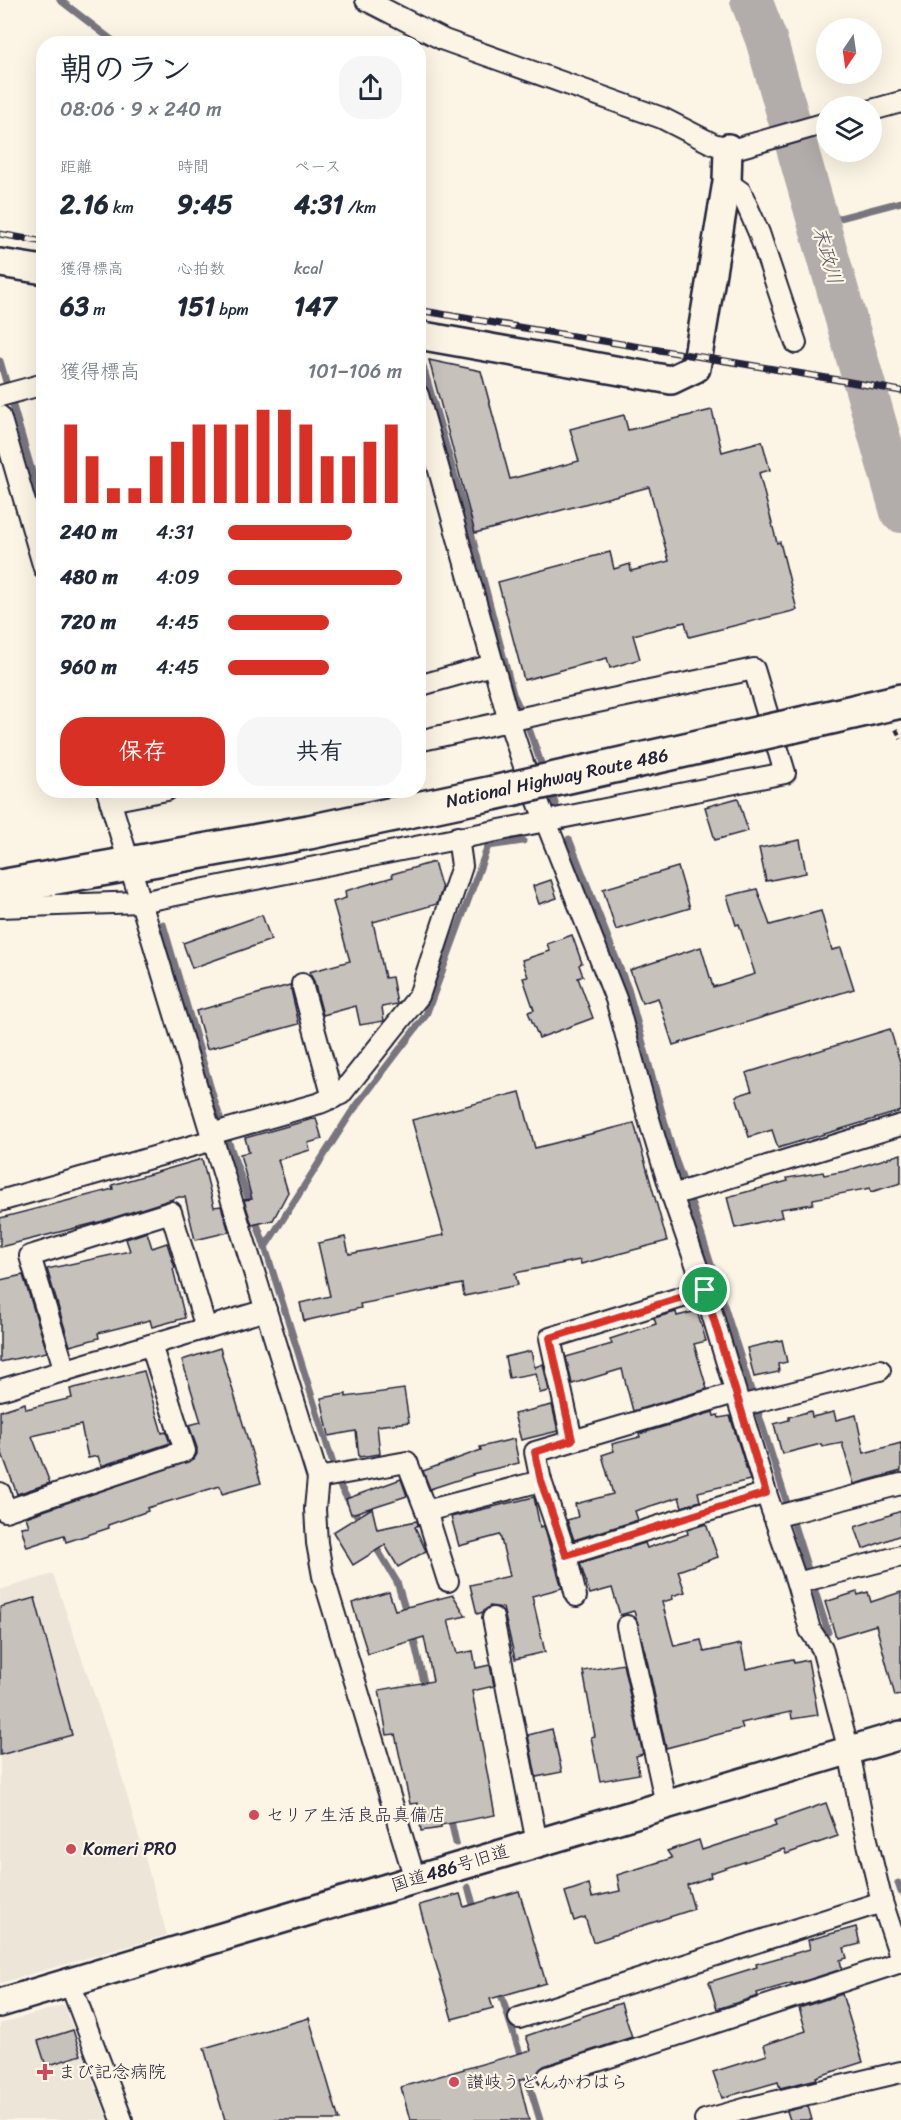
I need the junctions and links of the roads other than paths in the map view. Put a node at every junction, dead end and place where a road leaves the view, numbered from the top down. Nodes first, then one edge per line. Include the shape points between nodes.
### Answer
1 (366, 0) edge
2 (901, 102) edge
3 (882, 107) edge
4 (816, 126) edge
5 (728, 148) junction
6 (727, 182) junction
7 (0, 263) edge
8 (36, 269) edge
9 (426, 336) edge
10 (796, 342) dead end
11 (36, 386) edge
12 (6, 394) edge
13 (0, 416) edge
14 (426, 424) edge
15 (36, 540) edge
16 (492, 665) junction
17 (426, 684) edge
18 (901, 701) edge
19 (519, 718) junction
20 (426, 739) edge
21 (109, 798) edge
22 (546, 820) junction
23 (458, 837) junction
24 (129, 864) junction
25 (0, 887) edge
26 (141, 902) junction
27 (0, 907) edge
28 (302, 984) dead end
29 (333, 1098) junction
30 (901, 1125) edge
31 (218, 1134) junction
32 (682, 1192) junction
33 (0, 1201) edge
34 (705, 1290) junction
35 (266, 1310) junction
36 (206, 1328) junction
37 (151, 1345) junction
38 (880, 1370) dead end
39 (65, 1371) junction
40 (0, 1390) edge
41 (746, 1401) junction
42 (572, 1440) junction
43 (330, 1476) junction
44 (541, 1481) junction
45 (901, 1484) edge
46 (0, 1493) edge
47 (766, 1493) junction
48 (426, 1511) junction
49 (785, 1514) junction
50 (566, 1555) junction
51 (901, 1556) edge
52 (807, 1580) junction
53 (448, 1581) dead end
54 (576, 1596) dead end
55 (493, 1618) dead end
56 (627, 1626) dead end
57 (901, 1735) edge
58 (849, 1751) junction
59 (666, 1804) junction
60 (537, 1843) junction
61 (416, 1878) junction
62 (882, 1902) junction
63 (901, 1961) edge
64 (70, 1983) junction
65 (0, 2003) edge
66 (519, 2018) dead end
67 (901, 2072) edge
68 (549, 2077) dead end
69 (750, 2114) edge
70 (122, 2120) edge
71 (705, 2120) edge

1 - 5 street via 444,40 662,118
2 - 3 street
4 - 5 street
5 - 6 street
6 - 9 street via 696,368 671,380
6 - 10 street via 741,192 759,233
7 - 8 street
11 - 12 street
13 - 15 street
14 - 16 street
16 - 17 street
16 - 19 street
18 - 24 highway, National Highway Route 486, bridge via 309,832
19 - 20 street
19 - 22 street via 524,766
19 - 22 street via 754,669 785,773
21 - 24 street
22 - 23 street
22 - 32 street via 616,999
23 - 26 street
23 - 29 street via 462,866 419,996 341,1094
24 - 25 highway, National Highway Route 486
24 - 26 street
26 - 27 street
26 - 31 street
28 - 29 street
29 - 31 street
30 - 32 street
31 - 33 street
31 - 35 street
32 - 34 street
34 - 41 street
34 - 42 street via 550,1338
35 - 36 street
35 - 43 street
36 - 37 street
36 - 39 street via 171,1212 30,1256
37 - 39 street
37 - 46 street via 185,1451 5,1511
38 - 41 street
39 - 40 street
41 - 42 street
41 - 47 street
42 - 44 street via 535,1452
43 - 48 street via 407,1462
43 - 61 street via 315,1509 323,1576
44 - 48 street
44 - 50 street
45 - 49 street
47 - 49 street
47 - 50 street
48 - 53 street
49 - 52 street
50 - 54 street
51 - 52 street
52 - 58 street via 810,1630 822,1648
55 - 60 street
56 - 59 street
57 - 58 street, 国道486号旧道
58 - 59 street, 国道486号旧道
58 - 62 street
59 - 60 street, 国道486号旧道
60 - 61 street, 国道486号旧道
61 - 64 street, 国道486号旧道
62 - 63 street
62 - 66 street
63 - 68 street
64 - 65 street, 国道486号旧道
64 - 70 street
67 - 69 street
69 - 71 street

